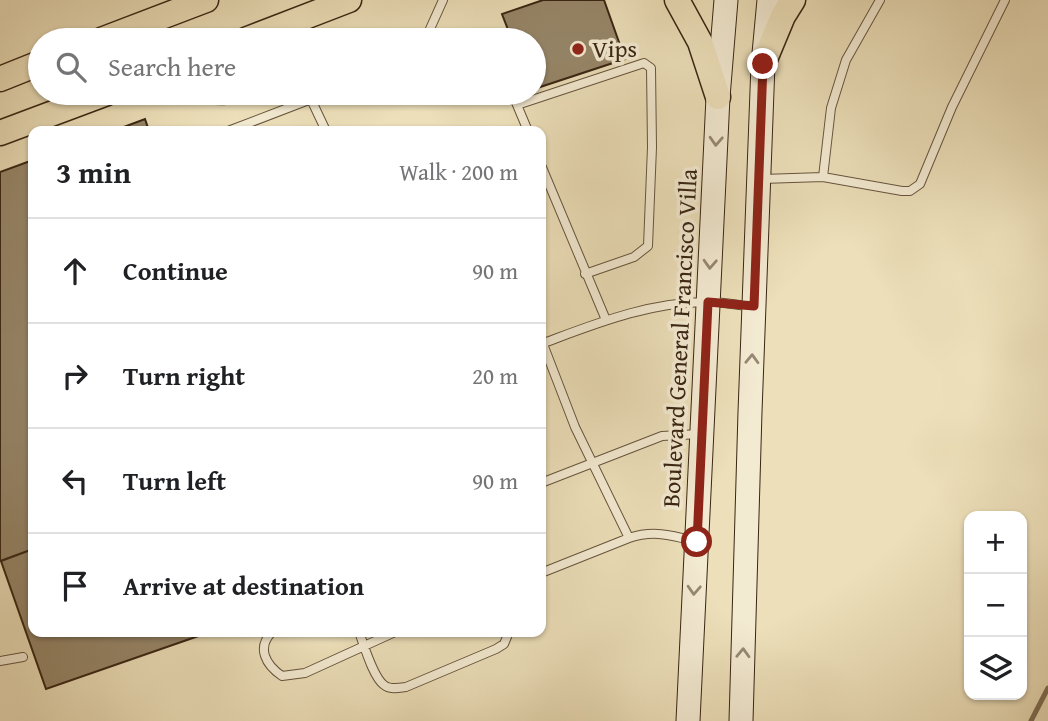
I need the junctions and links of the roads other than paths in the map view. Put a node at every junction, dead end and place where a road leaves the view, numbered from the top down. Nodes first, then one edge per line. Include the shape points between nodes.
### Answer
1 (206, 0) edge
2 (349, 0) edge
3 (443, 0) edge
4 (677, 0) edge
5 (726, 0) edge
6 (769, 0) edge
7 (793, 0) edge
8 (880, 0) edge
9 (1005, 0) edge
10 (132, 28) edge
11 (276, 28) edge
12 (430, 28) edge
13 (763, 64) junction
14 (28, 68) edge
15 (0, 79) edge
16 (546, 95) edge
17 (718, 97) junction
18 (75, 105) edge
19 (289, 105) edge
20 (314, 105) edge
21 (517, 105) edge
22 (240, 126) edge
23 (324, 126) edge
24 (526, 126) edge
25 (0, 133) edge
26 (546, 177) edge
27 (823, 177) junction
28 (759, 179) junction
29 (585, 274) junction
30 (708, 302) junction
31 (754, 306) junction
32 (606, 320) junction
33 (546, 342) edge
34 (546, 354) edge
35 (702, 434) junction
36 (593, 463) junction
37 (546, 481) edge
38 (629, 538) junction
39 (697, 542) junction
40 (546, 571) edge
41 (266, 637) edge
42 (361, 637) edge
43 (383, 637) edge
44 (507, 637) edge
45 (364, 645) junction
46 (23, 657) dead end
47 (0, 661) edge
48 (688, 721) edge
49 (741, 721) edge

1 - 10 main road
2 - 11 main road
3 - 12 lane
4 - 17 main road via 701,42
5 - 17 main road, Boulevard General Francisco Villa
6 - 13 main road
7 - 13 main road
8 - 27 lane via 846,60 831,108
9 - 27 lane via 916,189 902,191
13 - 28 main road
14 - 15 main road
16 - 29 lane via 645,63 651,68 648,246 634,257
17 -> 30 main road, Boulevard General Francisco Villa
18 - 25 main road
19 - 22 lane
20 - 23 lane
21 - 24 lane
26 - 29 lane
27 - 28 lane
28 - 31 main road
29 - 32 lane
30 - 31 lane
30 - 32 lane via 661,306
30 - 35 main road, Boulevard General Francisco Villa
49 -> 31 main road
32 - 33 lane
34 - 36 lane
35 - 36 lane via 662,436
35 - 39 main road, Boulevard General Francisco Villa
36 - 37 lane
36 - 38 lane
38 - 39 lane via 657,533
38 - 40 lane
39 -> 48 main road, Boulevard General Francisco Villa
41 - 45 lane via 263,649 271,669 282,676 305,673
42 - 45 lane
43 - 45 lane
44 - 45 lane via 496,649 395,689 385,687 378,678
46 - 47 lane

